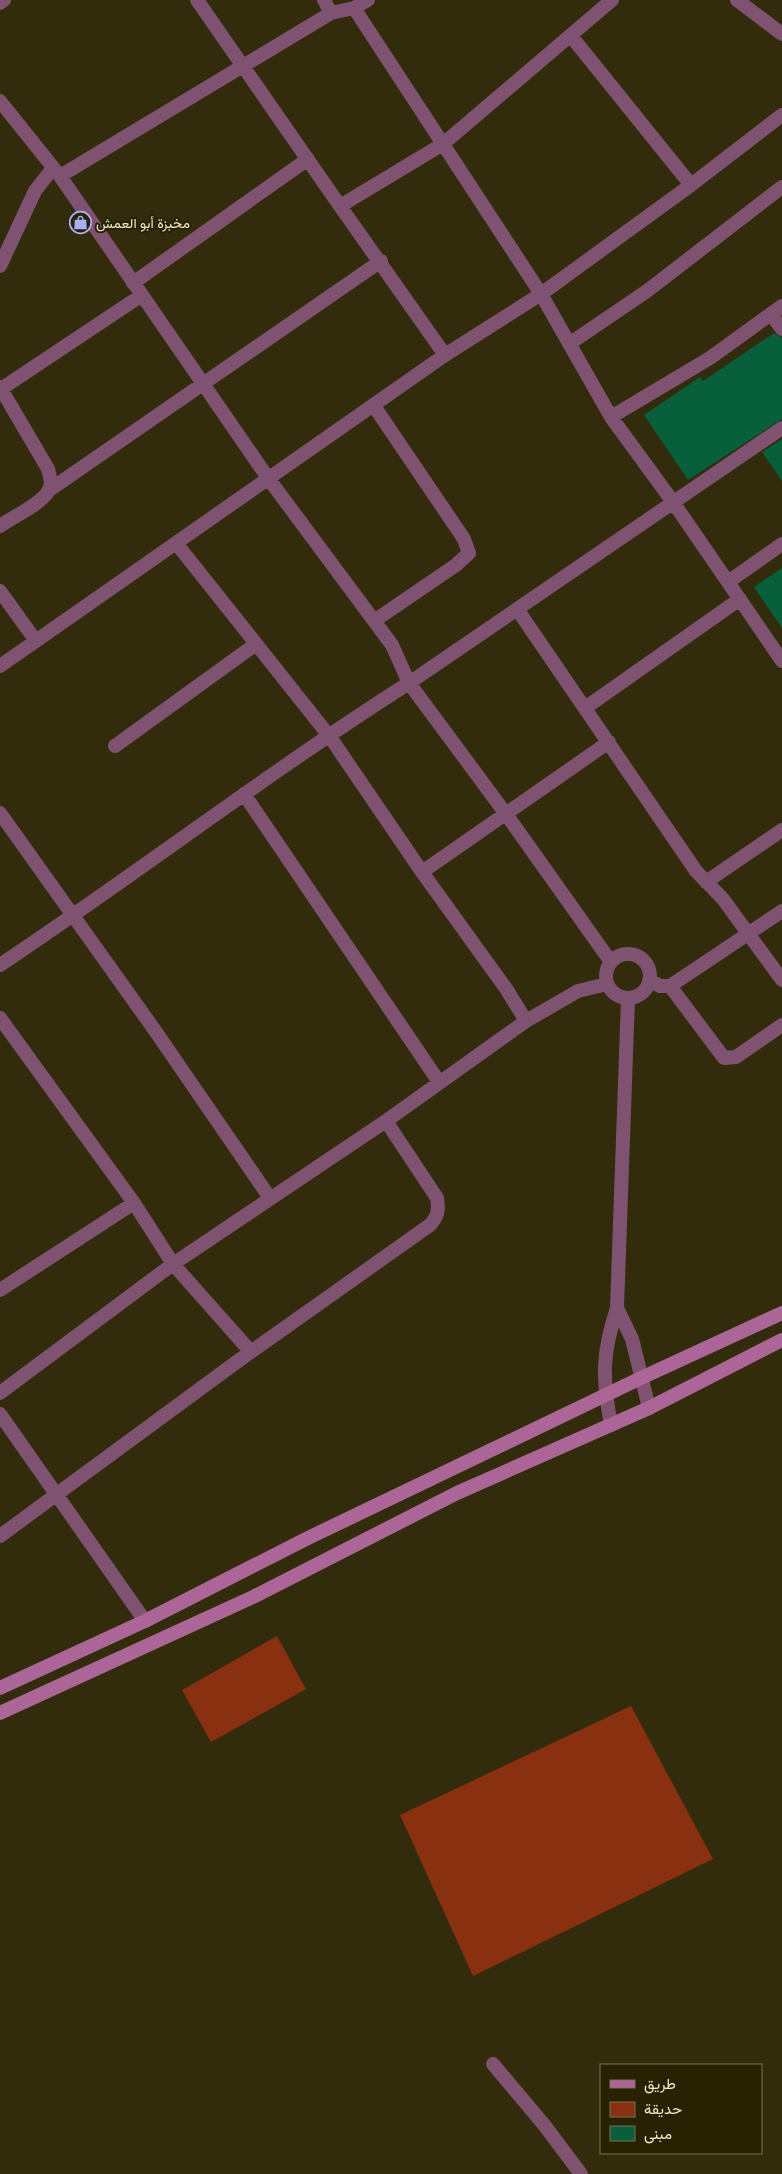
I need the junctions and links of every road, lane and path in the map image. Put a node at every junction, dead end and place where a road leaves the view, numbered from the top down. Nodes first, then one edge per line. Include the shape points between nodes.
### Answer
1 (4, 0) edge
2 (197, 0) edge
3 (324, 0) edge
4 (368, 0) edge
5 (612, 0) edge
6 (736, 0) edge
7 (0, 3) edge
8 (354, 8) junction
9 (331, 13) junction
10 (782, 34) edge
11 (571, 36) junction
12 (243, 66) junction
13 (0, 101) edge
14 (782, 115) edge
15 (443, 144) junction
16 (308, 159) junction
17 (56, 172) junction
18 (691, 185) junction
19 (782, 187) edge
20 (340, 206) junction
21 (381, 261) junction
22 (0, 266) edge
23 (134, 283) junction
24 (541, 294) junction
25 (142, 295) junction
26 (776, 310) edge
27 (782, 329) edge
28 (568, 344) junction
29 (445, 355) junction
30 (204, 384) junction
31 (1, 388) edge
32 (374, 406) junction
33 (611, 417) junction
34 (782, 428) edge
35 (268, 478) junction
36 (48, 491) junction
37 (673, 502) junction
38 (0, 526) edge
39 (176, 543) junction
40 (782, 544) edge
41 (728, 582) junction
42 (0, 591) edge
43 (740, 600) junction
44 (517, 609) junction
45 (374, 621) junction
46 (36, 641) junction
47 (256, 644) junction
48 (782, 661) edge
49 (0, 666) edge
50 (409, 684) junction
51 (585, 708) junction
52 (330, 737) junction
53 (609, 742) junction
54 (115, 746) dead end
55 (244, 794) junction
56 (0, 813) edge
57 (506, 814) junction
58 (782, 830) edge
59 (422, 872) junction
60 (706, 882) junction
61 (782, 911) edge
62 (74, 916) junction
63 (750, 934) junction
64 (611, 962) junction
65 (0, 965) edge
66 (649, 980) junction
67 (782, 980) edge
68 (607, 984) junction
69 (670, 986) junction
70 (628, 998) junction
71 (0, 1018) edge
72 (526, 1020) junction
73 (782, 1025) edge
74 (440, 1082) junction
75 (386, 1121) junction
76 (270, 1198) junction
77 (134, 1203) junction
78 (173, 1264) junction
79 (0, 1290) edge
80 (617, 1308) junction
81 (782, 1313) edge
82 (782, 1340) edge
83 (251, 1352) junction
84 (641, 1378) junction
85 (0, 1393) edge
86 (605, 1396) junction
87 (649, 1408) junction
88 (0, 1414) edge
89 (611, 1424) junction
90 (56, 1496) junction
91 (0, 1536) edge
92 (145, 1621) junction
93 (0, 1688) edge
94 (0, 1713) edge
95 (493, 2064) dead end
96 (581, 2174) edge

1 - 7 street
2 - 12 street
3 - 9 street
4 - 8 street
5 - 11 street
6 - 10 street
8 - 9 street
8 - 15 street
9 - 12 street
11 - 15 street
11 - 18 street
12 - 16 street
12 - 17 street
13 - 17 street
14 - 18 street
15 - 20 street
15 - 24 street
16 - 20 street
16 - 23 street
17 - 22 street via 35,191
17 - 23 street
18 - 24 street
19 - 28 street via 647,291
20 - 21 street
21 - 29 street
21 - 30 street
23 - 25 street
24 - 28 street
24 - 29 street
25 - 30 street
25 - 31 street
26 - 27 street
26 - 33 street via 710,358
28 - 33 street
29 - 32 street
30 - 35 street
30 - 36 street
31 - 36 street via 48,469 51,481
32 - 35 street
32 - 45 street via 464,539 468,553 456,565
33 - 37 street
34 - 37 street
35 - 39 street
35 - 45 street
36 - 38 street
37 - 41 street
37 - 44 street
39 - 46 street
39 - 47 street
40 - 41 street
41 - 43 street
42 - 46 street
43 - 48 street
43 - 51 street
44 - 50 street
44 - 51 street
45 - 50 street via 392,645
46 - 49 street
47 - 52 street
47 - 54 street
50 - 52 street
50 - 57 street
51 - 53 street
52 - 55 street
52 - 59 street
53 - 57 street
53 - 60 street
55 - 62 street
55 - 74 street
56 - 62 street
57 - 59 street
57 - 64 street
58 - 60 street
59 - 72 street via 508,990
60 - 63 street
61 - 63 street
62 - 65 street
62 - 76 street
63 - 67 street
63 - 69 street
64 - 66 street via 631,954 642,959 648,968
64 - 68 street via 606,972
66 - 69 street via 660,986
66 - 70 street via 646,989 638,996
68 - 70 street via 612,992
68 - 72 street via 578,991
69 - 73 street via 724,1058 736,1057
70 - 80 street
71 - 77 street
72 - 74 street
74 - 75 street
75 - 76 street
75 - 83 street via 437,1198 439,1210 436,1218
76 - 78 street
77 - 78 street
77 - 79 street
78 - 83 street
78 - 85 street
80 - 84 street via 632,1339
80 - 86 street via 606,1341
81 - 84 main road
82 - 87 main road
83 - 90 street
84 - 86 main road
84 - 87 street
86 - 89 street
86 - 92 main road via 308,1538
87 - 89 main road
88 - 90 street
89 - 94 main road via 457,1494 253,1597
90 - 91 street
90 - 92 street
92 - 93 main road
95 - 96 street

